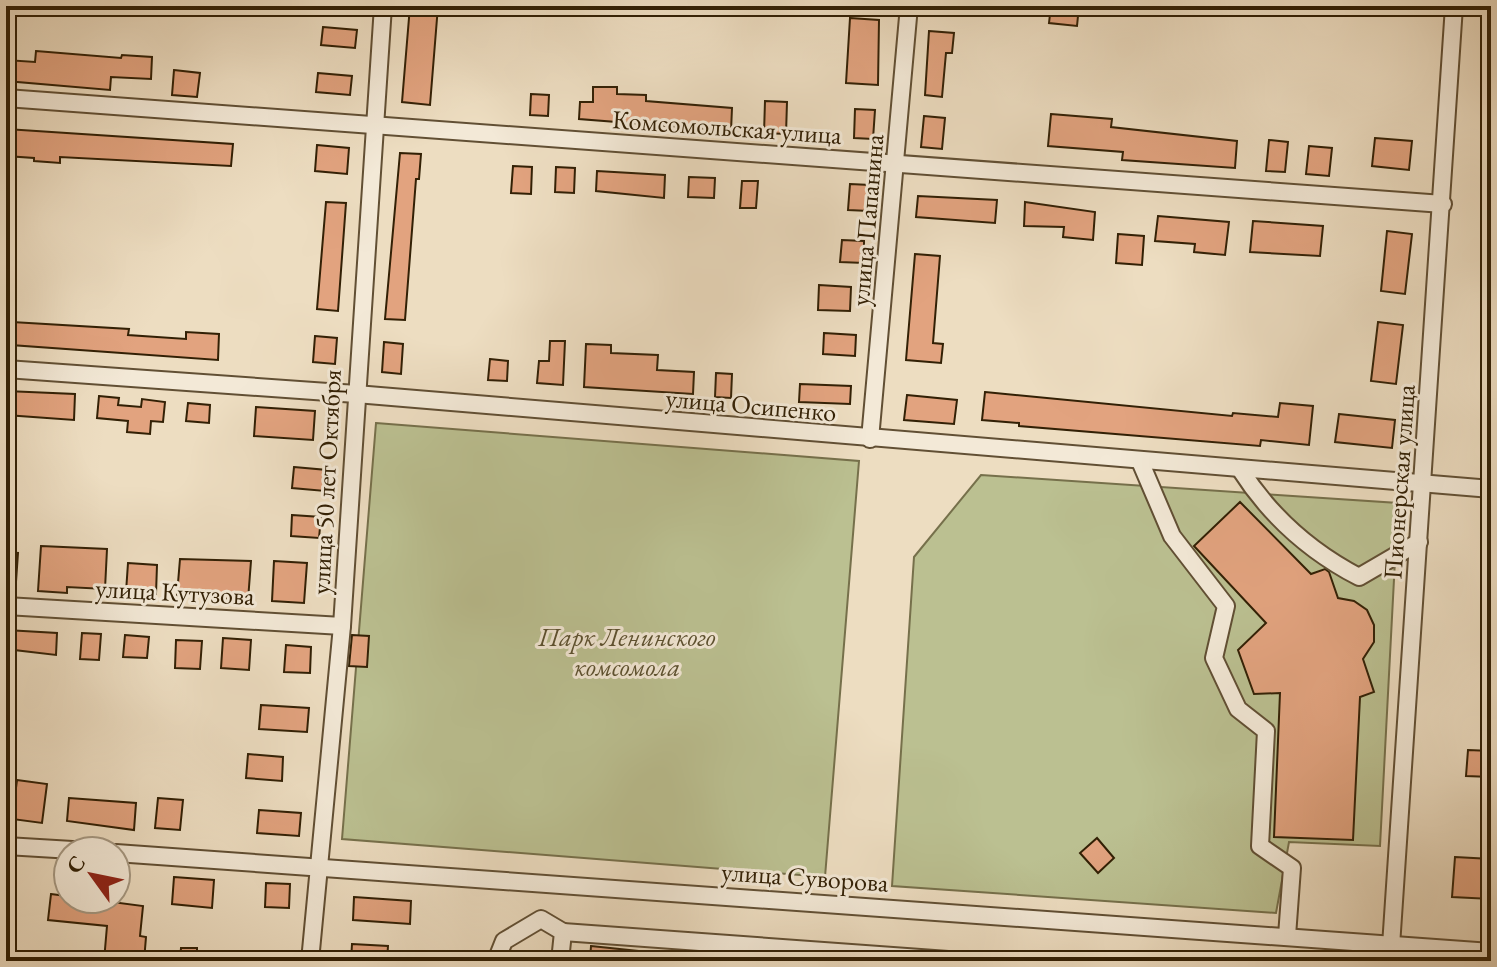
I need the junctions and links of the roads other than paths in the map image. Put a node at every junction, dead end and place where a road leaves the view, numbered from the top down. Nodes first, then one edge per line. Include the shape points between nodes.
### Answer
1 (383, 6) edge
2 (909, 6) edge
3 (1454, 6) edge
4 (6, 98) edge
5 (373, 124) junction
6 (896, 164) junction
7 (1443, 204) junction
8 (6, 369) edge
9 (356, 394) junction
10 (870, 439) junction
11 (1140, 461) junction
12 (1240, 469) junction
13 (1423, 484) junction
14 (1491, 489) edge
15 (1419, 542) junction
16 (6, 606) edge
17 (342, 626) junction
18 (6, 846) edge
19 (52, 849) edge
20 (132, 854) edge
21 (317, 866) junction
22 (563, 932) junction
23 (1287, 936) junction
24 (1491, 952) edge
25 (1391, 953) edge
26 (310, 961) edge
27 (496, 961) edge
28 (560, 961) edge
29 (962, 961) edge

1 - 5 street, улица 50 лет Октября
2 - 6 street, улица Папанина
3 - 7 street, Пионерская улица
4 - 5 street, Комсомольская улица
5 - 6 street, Комсомольская улица
5 - 9 street, улица 50 лет Октября
6 - 7 street, Комсомольская улица
6 - 10 street, улица Папанина
7 - 13 street, Пионерская улица
8 - 9 street, улица Осипенко
9 - 10 street, улица Осипенко
9 - 17 street, улица 50 лет Октября
10 - 11 street, улица Осипенко
11 - 12 street, улица Осипенко
11 - 23 street via 1172,536 1226,606 1214,658 1238,709 1266,731 1260,846 1292,868
12 - 13 street, улица Осипенко
12 - 15 street via 1261,502 1319,556 1359,577
13 - 14 street, улица Осипенко
13 - 15 street, Пионерская улица
15 - 25 street, Пионерская улица
16 - 17 street, улица Кутузова
17 - 21 street, улица 50 лет Октября
18 - 19 street
20 - 21 street, улица Суворова
21 - 23 street, улица Суворова
21 - 26 street, улица 50 лет Октября
22 - 27 street via 541,919 504,941
22 - 28 street
22 - 29 street
23 - 25 street, улица Суворова
24 - 25 street, улица Суворова

